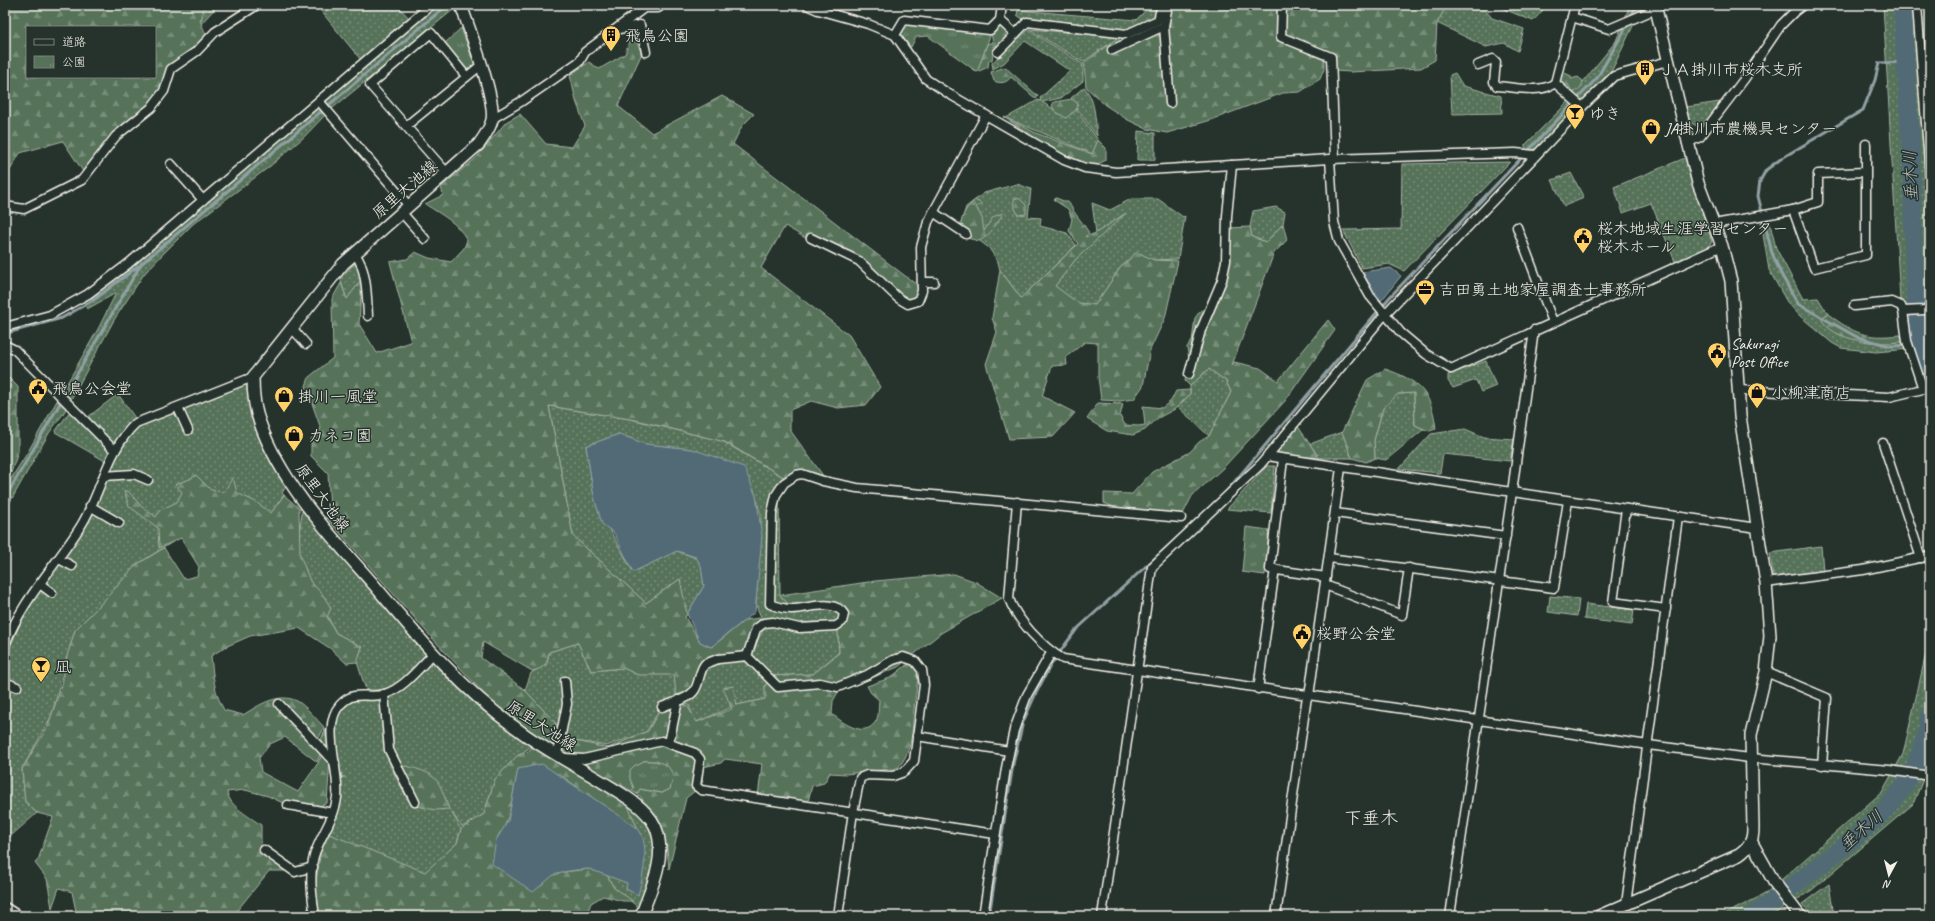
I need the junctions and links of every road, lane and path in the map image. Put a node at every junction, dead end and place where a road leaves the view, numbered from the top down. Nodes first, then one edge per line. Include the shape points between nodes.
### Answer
1 (257, 5) edge
2 (431, 5) edge
3 (462, 5) edge
4 (662, 5) edge
5 (807, 5) edge
6 (1002, 5) edge
7 (1162, 5) edge
8 (1168, 5) edge
9 (1282, 5) edge
10 (1575, 5) edge
11 (1803, 5) edge
12 (1917, 5) edge
13 (1655, 7) edge
14 (818, 8) edge
15 (1572, 17) junction
16 (1000, 20) junction
17 (1164, 26) junction
18 (616, 29) junction
19 (1015, 34) junction
20 (895, 35) junction
21 (1112, 50) dead end
22 (646, 52) dead end
23 (998, 52) dead end
24 (1668, 61) junction
25 (1478, 65) dead end
26 (480, 66) junction
27 (466, 76) junction
28 (1556, 83) junction
29 (319, 102) junction
30 (1170, 102) dead end
31 (1581, 106) junction
32 (986, 115) junction
33 (492, 119) junction
34 (406, 126) junction
35 (1688, 143) junction
36 (1866, 144) dead end
37 (1535, 155) junction
38 (1333, 159) junction
39 (171, 164) dead end
40 (1232, 165) junction
41 (1865, 172) junction
42 (447, 173) junction
43 (1930, 176) edge
44 (203, 200) junction
45 (5, 206) edge
46 (405, 209) junction
47 (1793, 210) junction
48 (934, 212) junction
49 (1714, 224) junction
50 (1517, 227) dead end
51 (966, 234) dead end
52 (811, 238) dead end
53 (425, 239) dead end
54 (1722, 246) junction
55 (921, 247) junction
56 (930, 249) dead end
57 (355, 254) junction
58 (934, 282) dead end
59 (924, 289) junction
60 (1854, 306) dead end
61 (1927, 309) edge
62 (1904, 311) junction
63 (1384, 313) junction
64 (368, 316) dead end
65 (1553, 322) junction
66 (5, 327) edge
67 (292, 328) junction
68 (1534, 330) junction
69 (306, 344) dead end
70 (5, 345) edge
71 (1189, 374) dead end
72 (253, 377) junction
73 (1738, 390) junction
74 (178, 408) junction
75 (188, 430) dead end
76 (1883, 443) dead end
77 (115, 451) junction
78 (1267, 456) junction
79 (1282, 459) junction
80 (1341, 468) junction
81 (104, 476) junction
82 (148, 480) dead end
83 (1512, 492) junction
84 (1568, 501) junction
85 (1017, 502) junction
86 (90, 506) junction
87 (1626, 509) junction
88 (1335, 513) junction
89 (1678, 517) junction
90 (1180, 518) dead end
91 (119, 523) dead end
92 (1757, 528) junction
93 (1506, 536) junction
94 (1930, 554) edge
95 (59, 558) junction
96 (1329, 558) junction
97 (1921, 558) junction
98 (72, 566) dead end
99 (1409, 568) junction
100 (1275, 569) junction
101 (1499, 580) junction
102 (1325, 581) junction
103 (1766, 583) junction
104 (40, 584) junction
105 (52, 593) dead end
106 (1666, 609) junction
107 (5, 645) edge
108 (1051, 653) junction
109 (433, 654) junction
110 (747, 656) junction
111 (1138, 671) junction
112 (1766, 672) junction
113 (565, 681) dead end
114 (5, 682) edge
115 (17, 687) dead end
116 (1258, 689) junction
117 (384, 694) junction
118 (1308, 696) junction
119 (678, 700) junction
120 (279, 704) dead end
121 (662, 707) dead end
122 (1478, 720) junction
123 (917, 736) junction
124 (669, 743) junction
125 (1648, 745) junction
126 (1009, 751) junction
127 (560, 756) junction
128 (1750, 758) junction
129 (335, 763) junction
130 (1822, 765) junction
131 (1929, 776) edge
132 (415, 802) dead end
133 (288, 805) dead end
134 (853, 812) junction
135 (333, 813) junction
136 (996, 834) junction
137 (1752, 842) junction
138 (264, 850) dead end
139 (313, 867) junction
140 (1626, 904) junction
141 (5, 908) edge
142 (314, 915) edge
143 (19, 916) edge
144 (304, 916) edge
145 (641, 916) edge
146 (838, 916) edge
147 (983, 916) edge
148 (1102, 916) edge
149 (1276, 916) edge
150 (1450, 916) edge
151 (1599, 916) edge
152 (1800, 916) edge

1 - 45 street via 215,32 197,51 171,70 164,91 151,108 116,136 82,180 24,209
2 - 29 street
3 - 26 main road
4 - 18 street via 658,8 644,8
5 - 14 street
6 - 16 street
7 - 19 street via 1158,20 1127,34 1027,22
8 - 17 street
9 - 38 street via 1281,37 1331,57
10 - 15 street
11 - 35 street via 1781,25 1700,137
12 - 43 street
13 - 15 street via 1609,29
13 - 24 main road
14 - 20 street
15 - 28 street
16 - 19 street
16 - 20 street via 990,30 904,20
17 - 21 street
17 - 30 street
18 - 22 street via 640,25
18 - 33 street via 585,52 580,61
19 - 23 street
20 - 32 street via 926,79
24 - 31 street via 1614,76
24 - 35 main road
25 - 28 street via 1493,59 1496,62 1494,82 1497,86 1533,89 1549,87
26 - 27 street
26 - 33 main road via 490,97
27 - 34 street
27 - 34 street via 431,33 370,85
28 - 31 street
29 - 44 street
29 - 46 street
31 - 37 street
32 - 40 street via 1064,160 1085,168 1116,172
32 - 48 street
33 - 42 main road, 原里大池線 via 479,144
34 - 42 street
35 - 49 main road via 1698,184
36 - 41 street
37 - 38 street via 1515,153
37 - 63 street
38 - 40 street
38 - 63 street via 1334,222 1339,241 1370,296
39 - 44 street
40 - 71 street via 1226,261 1222,280 1200,330
41 - 47 street via 1818,174 1818,202
41 - 47 street via 1866,255 1814,268
42 - 46 main road, 原里大池線
44 - 66 street via 128,264 88,294 50,315
46 - 53 street
46 - 57 main road, 原里大池線
47 - 49 street
48 - 51 street
48 - 55 street via 928,222
49 - 54 main road
50 - 65 street
52 - 59 street via 859,261 898,298 908,304 918,301
54 - 65 street
54 - 73 main road via 1731,281
55 - 56 street
55 - 59 street
57 - 64 street via 359,259 366,289
57 - 67 main road, 原里大池線 via 343,264
58 - 59 street
60 - 62 street via 1892,302 1901,306
61 - 62 street
62 - 73 street via 1907,341 1922,389 1889,398
63 - 68 street via 1401,333 1426,354 1451,369
63 - 78 street
65 - 68 street
67 - 69 street
67 - 72 main road, 原里大池線
68 - 83 street
70 - 77 street via 15,350
72 - 74 street
72 - 109 main road, 原里大池線 via 253,395 260,423 280,465 307,506
73 - 92 main road
74 - 75 street
74 - 77 street via 136,423 124,434
76 - 97 street
77 - 81 street
78 - 79 street
78 - 111 street via 1152,567
79 - 80 street
79 - 100 street via 1270,569
80 - 83 street
80 - 88 street
81 - 82 street via 134,474
81 - 86 street
83 - 84 street
83 - 93 street
84 - 87 street
84 - 101 street via 1554,588
85 - 90 street
85 - 108 street via 1009,599 1014,612
85 - 110 street via 857,488 802,474 796,475 784,483 776,495 772,513 770,604 793,609 823,606 838,608 844,614 842,622 836,626 799,628 773,622 764,623 756,629
86 - 91 street
86 - 95 street via 83,523
87 - 89 street
87 - 106 street via 1613,602
88 - 93 street
88 - 96 street
89 - 92 street
89 - 106 street
92 - 103 main road
93 - 101 street
94 - 97 street
95 - 98 street
95 - 104 street
96 - 99 street
96 - 102 street
97 - 103 street via 1863,570
99 - 101 street
99 - 102 street via 1402,615
100 - 102 street
100 - 116 street
101 - 122 street
102 - 118 street
103 - 112 main road via 1770,636
104 - 105 street
104 - 107 street via 24,605
106 - 125 street
108 - 111 street via 1063,659
108 - 126 street via 1028,695 1014,730
109 - 117 street via 402,685
109 - 127 main road, 原里大池線 via 493,711
110 - 119 street via 705,664 699,673 694,691
110 - 123 street via 778,687 820,682 838,687 867,675 893,660 904,657 915,661 922,670 924,684
111 - 116 street
111 - 148 street
112 - 128 main road via 1750,735
112 - 130 street via 1827,698
113 - 127 street via 567,704
114 - 115 street
116 - 118 street
117 - 129 street via 348,697 338,707 333,717 331,733
117 - 132 street via 390,750
118 - 122 street
118 - 149 street
119 - 121 street
119 - 124 street
120 - 129 street
122 - 125 street
122 - 150 street
123 - 126 street
123 - 134 street via 914,761 904,772 893,776 867,775 860,778
124 - 127 street via 662,740 584,759
124 - 134 street via 695,753 700,759 696,786 701,790
125 - 128 street
125 - 140 street
126 - 136 street
127 - 145 main road, 原里大池線 via 639,807 655,825 660,838 660,855
128 - 130 street
128 - 137 main road
129 - 135 street via 337,797
130 - 131 street
133 - 135 street
134 - 136 street
134 - 146 street
135 - 139 street via 314,856
136 - 147 street
137 - 140 main road via 1739,855
137 - 152 main road via 1774,882
138 - 139 street via 295,872
139 - 142 street via 311,892
140 - 151 main road
141 - 143 street
142 - 144 street

